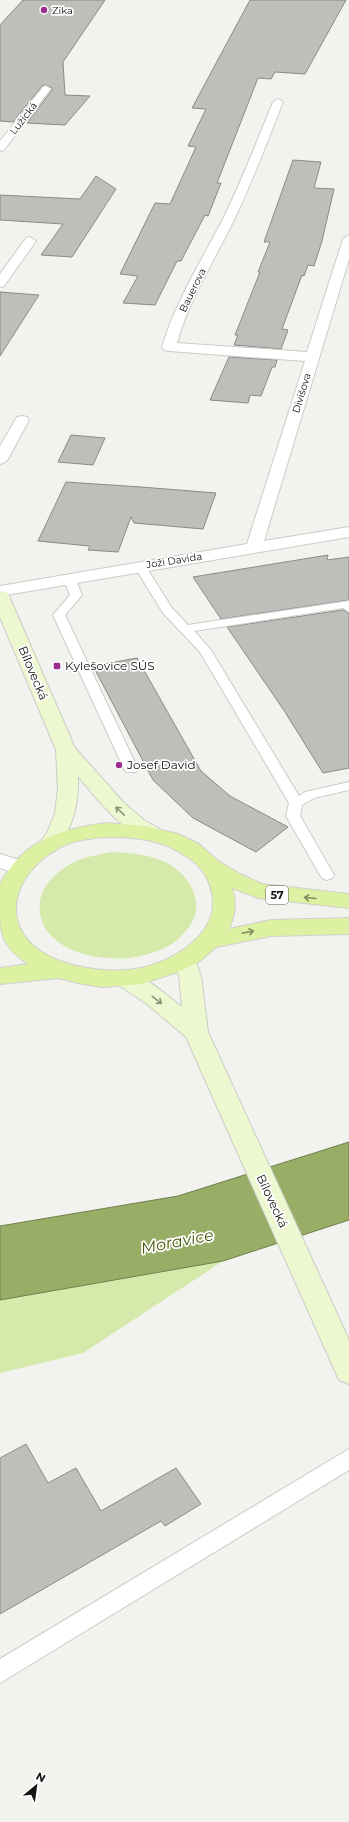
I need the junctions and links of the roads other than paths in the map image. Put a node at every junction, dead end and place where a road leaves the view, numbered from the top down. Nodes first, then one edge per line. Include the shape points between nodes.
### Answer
1 (46, 89) dead end
2 (278, 102) dead end
3 (0, 148) edge
4 (349, 239) edge
5 (30, 241) dead end
6 (0, 283) edge
7 (313, 357) junction
8 (22, 420) dead end
9 (0, 459) edge
10 (349, 532) edge
11 (254, 547) junction
12 (140, 566) junction
13 (69, 578) junction
14 (0, 591) edge
15 (0, 596) edge
16 (349, 608) edge
17 (185, 629) junction
18 (66, 750) junction
19 (131, 769) dead end
20 (349, 786) edge
21 (296, 803) junction
22 (151, 833) junction
23 (48, 846) junction
24 (0, 861) edge
25 (211, 866) junction
26 (20, 868) junction
27 (327, 876) dead end
28 (349, 902) edge
29 (2, 911) edge
30 (349, 926) edge
31 (210, 940) junction
32 (185, 960) junction
33 (60, 970) junction
34 (0, 976) edge
35 (125, 978) junction
36 (196, 1032) junction
37 (349, 1371) edge
38 (349, 1459) edge
39 (0, 1672) edge

1 - 3 street, Lužická
2 - 7 street, Bauerova via 233,212 199,275 173,331 169,347
4 - 7 street, Divišova
5 - 6 street
7 - 11 street, Divišova
8 - 9 street
10 - 11 street, Joži Davida
11 - 12 street, Joži Davida
12 - 13 street, Joži Davida
12 - 17 lane via 167,610
13 - 14 street, Joži Davida
13 - 19 lane via 76,595 59,615
15 - 18 main road, Bílovecká
16 - 17 lane via 346,604
17 - 21 lane via 205,650
22 -> 18 main road, Bílovecká via 126,816
18 - 23 main road, Bílovecká via 66,811 61,829
20 - 21 lane via 310,795
21 - 27 lane via 293,816
22 - 23 main road, Bílovecká / 57 via 106,830 75,835
22 - 25 main road, Bílovecká / 57 via 179,842
23 - 26 main road, Bílovecká / 57
24 - 26 street
28 -> 25 main road, 57 via 258,891
25 - 31 main road, Bílovecká / 57 via 221,884 225,904 221,923
26 - 29 main road, Bílovecká / 57 via 7,890
29 - 33 main road, Bílovecká / 57 via 20,944 38,959
31 -> 30 main road, 57 via 271,928
31 - 32 main road, Bílovecká / 57
32 - 35 main road, Bílovecká / 57 via 157,972
32 - 36 main road via 190,976
33 - 34 main road, 57
33 - 35 main road, Bílovecká / 57 via 91,978
35 -> 36 main road via 155,998
36 - 37 main road, Bílovecká
38 - 39 lane

